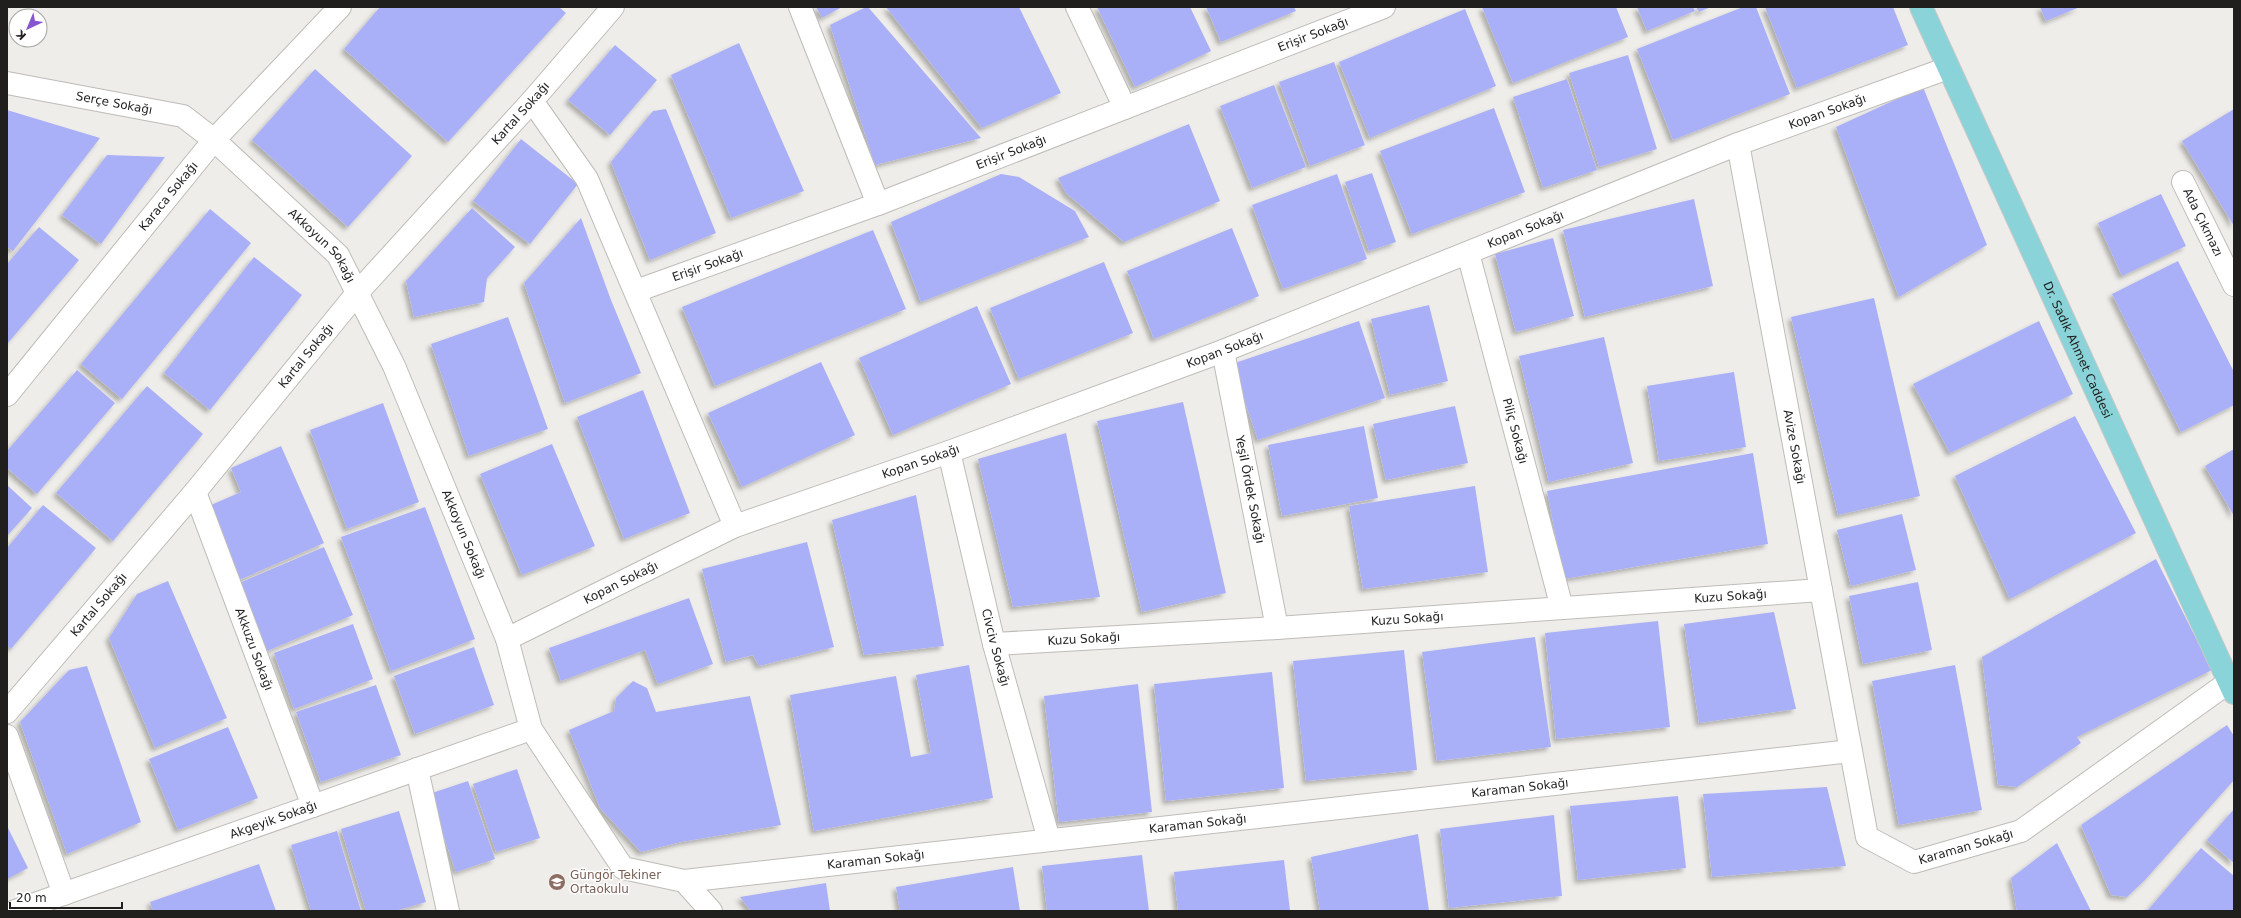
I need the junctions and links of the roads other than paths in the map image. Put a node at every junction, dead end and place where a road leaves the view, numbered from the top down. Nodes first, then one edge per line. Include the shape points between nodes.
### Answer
1 (340, 7) edge
2 (800, 7) edge
3 (1077, 7) edge
4 (1384, 7) edge
5 (1921, 7) edge
6 (611, 8) edge
7 (1338, 16) edge
8 (1948, 68) junction
9 (7, 83) edge
10 (532, 101) junction
11 (1125, 108) junction
12 (214, 140) junction
13 (1738, 144) junction
14 (2183, 182) dead end
15 (878, 204) junction
16 (1468, 253) junction
17 (2234, 285) edge
18 (636, 291) junction
19 (358, 292) junction
20 (1222, 351) junction
21 (7, 395) edge
22 (949, 452) junction
23 (195, 492) junction
24 (735, 526) junction
25 (1821, 590) junction
26 (1562, 608) junction
27 (1277, 628) junction
28 (507, 639) junction
29 (994, 644) junction
30 (2232, 688) edge
31 (7, 712) edge
32 (531, 729) junction
33 (7, 736) edge
34 (1851, 750) junction
35 (417, 769) junction
36 (313, 806) junction
37 (1049, 840) junction
38 (684, 881) junction
39 (64, 894) junction
40 (15, 911) edge
41 (448, 911) edge
42 (711, 911) edge

1 - 12 street, Karaca Sokağı
2 - 15 street
3 - 11 street
4 - 7 street, Erişir Sokağı
5 - 8 main road, Dr. Sadık Ahmet Caddesi
6 - 10 street, Kartal Sokağı
7 - 11 street, Erişir Sokağı
8 - 13 street, Kopan Sokağı
8 - 30 main road, Dr. Sadık Ahmet Caddesi
9 - 12 street, Serçe Sokağı via 183,116
10 - 18 street via 587,180
10 - 19 street, Kartal Sokağı
11 - 15 street, Erişir Sokağı
12 - 19 street, Akkoyun Sokağı via 338,255
12 - 21 street, Karaca Sokağı
13 - 16 street, Kopan Sokağı
13 - 25 street, Avize Sokağı
14 - 17 street, Ada Çıkmazı
15 - 18 street, Erişir Sokağı
16 - 20 street, Kopan Sokağı
16 - 26 street, Piliç Sokağı
18 - 24 street
19 - 23 street, Kartal Sokağı
19 - 28 street, Akkoyun Sokağı via 394,366
20 - 22 street, Kopan Sokağı
20 - 27 street, Yeşil Ördek Sokağı
22 - 24 street, Kopan Sokağı
22 - 29 street, Civciv Sokağı
23 - 31 street, Kartal Sokağı
23 - 36 street, Akkuzu Sokağı
24 - 28 street, Kopan Sokağı
25 - 26 street, Kuzu Sokağı
25 - 34 street, Avize Sokağı
26 - 27 street, Kuzu Sokağı
27 - 29 street, Kuzu Sokağı
28 - 32 street, Akkoyun Sokağı
29 - 37 street, Civciv Sokağı
30 - 34 street, Karaman Sokağı via 2020,832 1914,862 1867,837
32 - 35 street, Akgeyik Sokağı
32 - 38 street, Akkoyun Sokağı via 623,868
33 - 39 street
34 - 37 street, Karaman Sokağı
35 - 36 street, Akgeyik Sokağı
35 - 41 street
36 - 39 street, Akgeyik Sokağı
37 - 38 street, Karaman Sokağı
38 - 42 street
39 - 40 street, Akgeyik Sokağı

